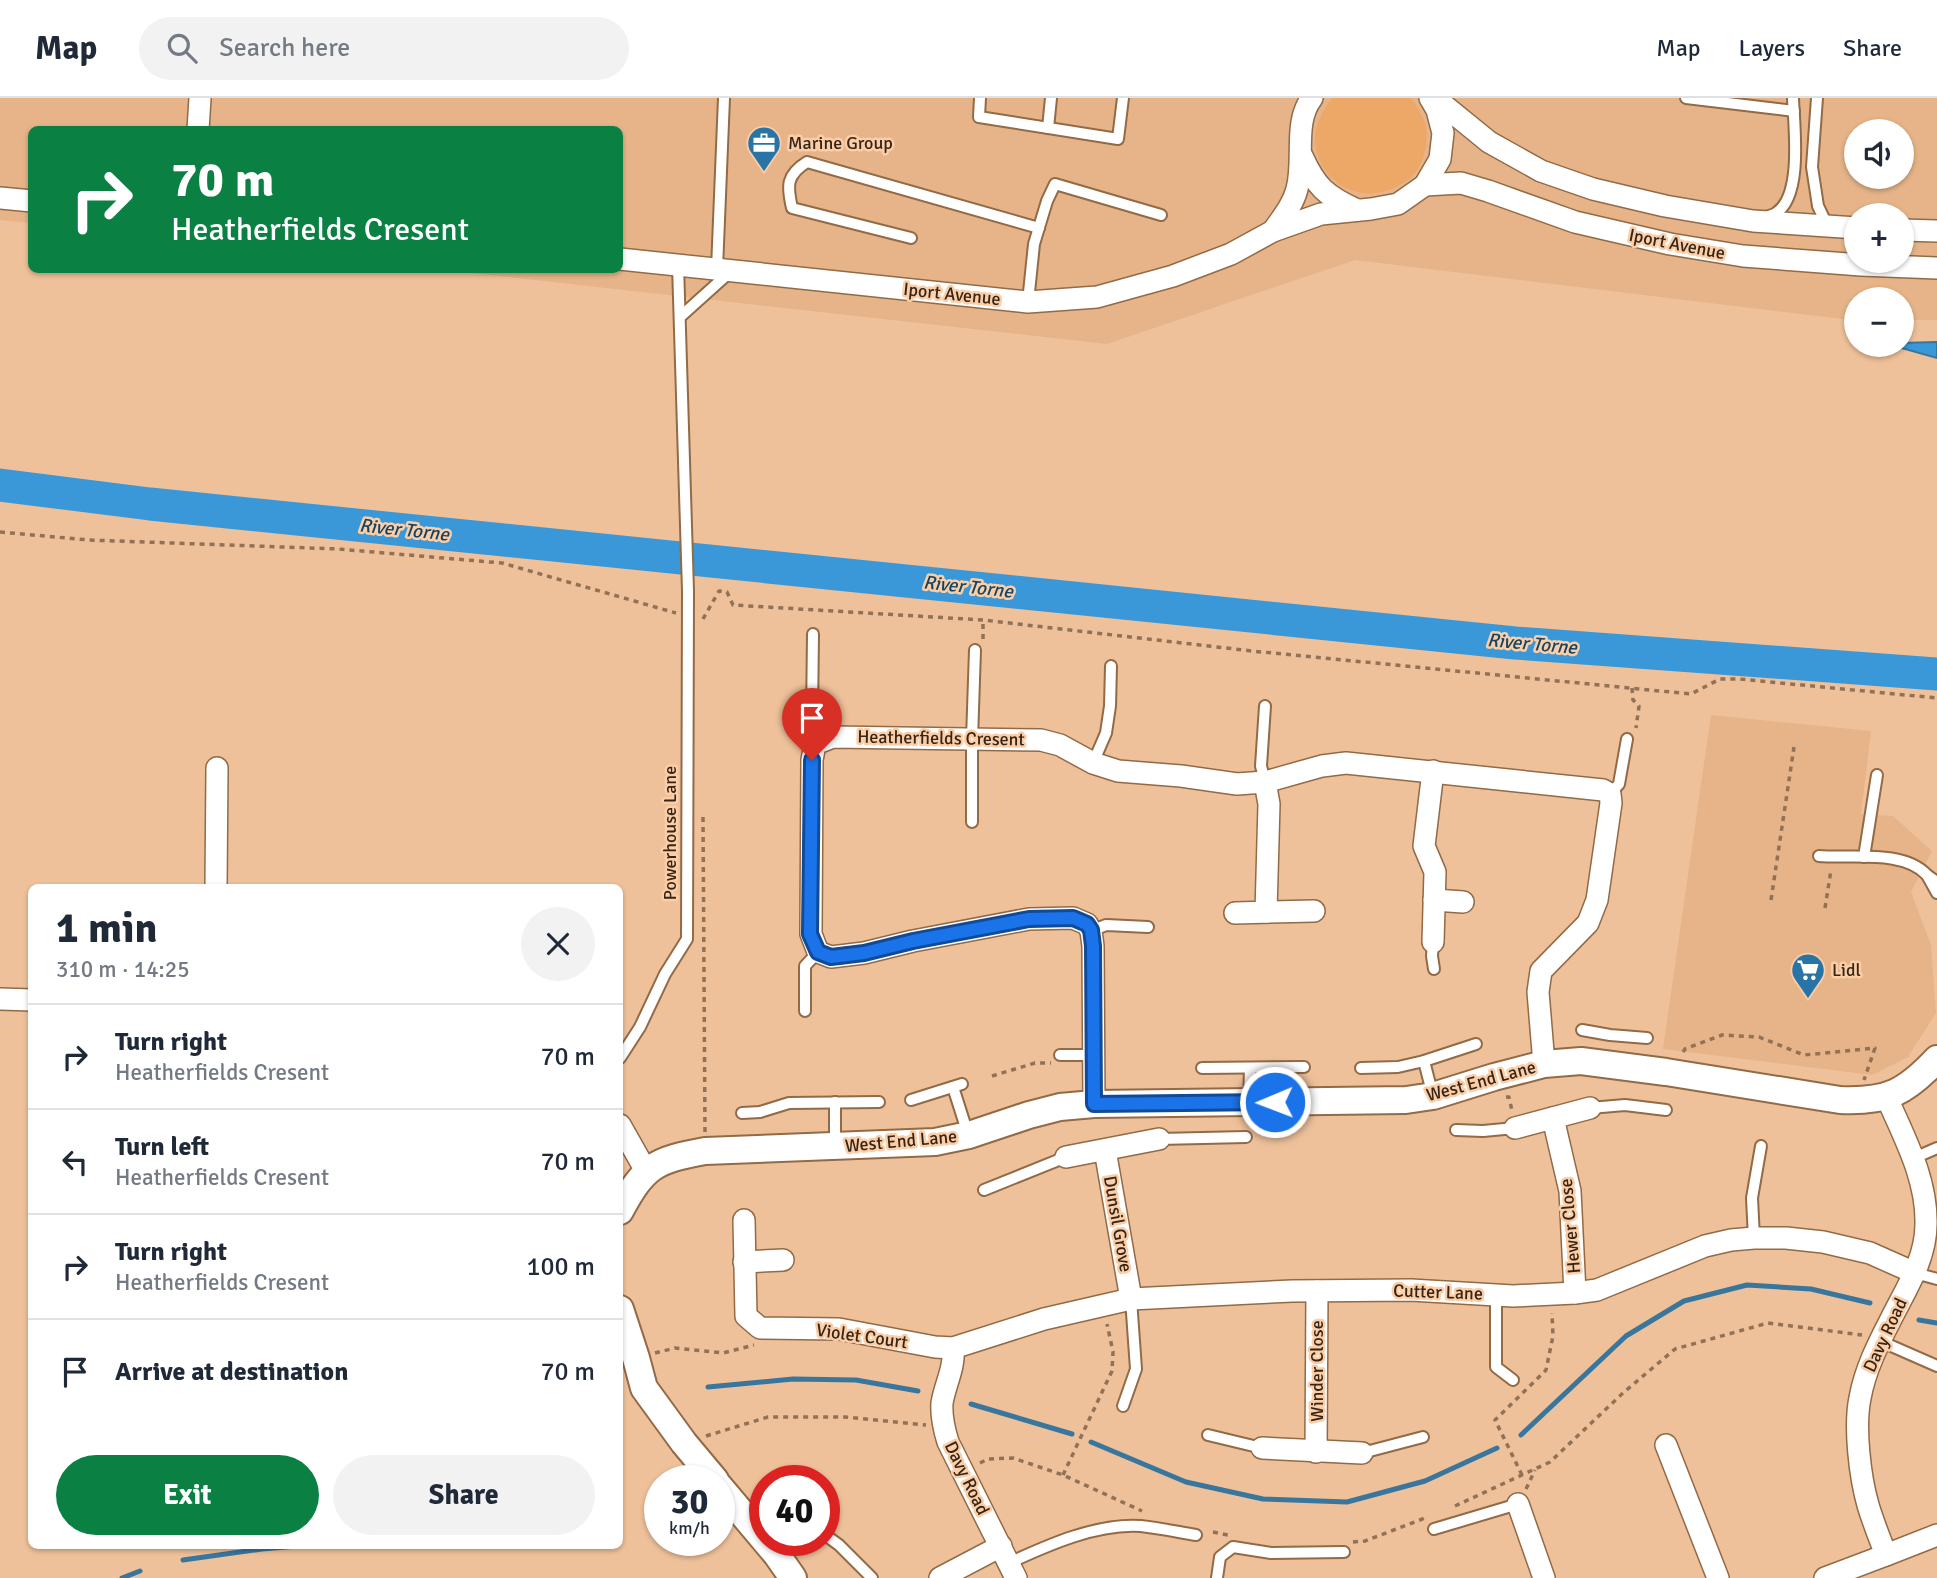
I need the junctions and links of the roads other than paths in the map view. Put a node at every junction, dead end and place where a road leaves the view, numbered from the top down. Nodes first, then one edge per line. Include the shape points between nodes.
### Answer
1 (200, 98) edge
2 (724, 98) edge
3 (980, 98) edge
4 (1051, 98) edge
5 (1123, 98) edge
6 (1311, 98) edge
7 (1433, 98) edge
8 (1686, 98) edge
9 (1793, 98) edge
10 (1817, 98) edge
11 (1794, 111) junction
12 (198, 126) edge
13 (1048, 128) junction
14 (1302, 156) junction
15 (1425, 185) junction
16 (0, 198) edge
17 (28, 201) edge
18 (1357, 210) junction
19 (1161, 215) dead end
20 (1753, 221) junction
21 (1828, 227) junction
22 (1039, 228) junction
23 (1844, 228) edge
24 (1914, 230) edge
25 (1273, 231) junction
26 (1937, 231) edge
27 (911, 239) dead end
28 (623, 259) edge
29 (678, 265) junction
30 (1937, 268) edge
31 (724, 270) junction
32 (1028, 302) junction
33 (680, 317) junction
34 (813, 634) dead end
35 (975, 650) dead end
36 (1111, 666) dead end
37 (1265, 706) dead end
38 (972, 739) junction
39 (1627, 739) dead end
40 (815, 744) junction
41 (1093, 763) junction
42 (217, 768) dead end
43 (1433, 771) junction
44 (1877, 775) dead end
45 (1265, 782) junction
46 (1610, 794) junction
47 (972, 822) dead end
48 (1819, 856) dead end
49 (1864, 857) junction
50 (1932, 879) edge
51 (216, 884) edge
52 (1937, 893) edge
53 (1434, 900) junction
54 (1463, 902) dead end
55 (1314, 911) dead end
56 (1266, 912) junction
57 (1235, 913) dead end
58 (1148, 927) dead end
59 (1091, 930) junction
60 (1433, 942) joint
61 (818, 952) junction
62 (1434, 969) dead end
63 (0, 999) edge
64 (28, 1000) edge
65 (805, 1012) dead end
66 (1582, 1030) dead end
67 (1647, 1038) dead end
68 (1476, 1044) dead end
69 (1608, 1049) junction
70 (623, 1053) edge
71 (1094, 1055) junction
72 (1059, 1059) road end
73 (1937, 1059) edge
74 (1424, 1061) junction
75 (1544, 1064) junction
76 (1304, 1067) dead end
77 (1202, 1068) dead end
78 (1250, 1068) junction
79 (1361, 1068) dead end
80 (1433, 1096) junction
81 (1887, 1098) junction
82 (911, 1100) dead end
83 (835, 1102) junction
84 (879, 1102) dead end
85 (1249, 1102) junction
86 (1094, 1104) junction
87 (1590, 1108) joint
88 (1666, 1110) dead end
89 (742, 1112) dead end
90 (1553, 1118) junction
91 (1515, 1128) joint
92 (623, 1130) edge
93 (1456, 1130) dead end
94 (969, 1135) junction
95 (1246, 1137) dead end
96 (1159, 1139) joint
97 (1761, 1146) dead end
98 (835, 1147) junction
99 (1937, 1148) edge
100 (1105, 1150) junction
101 (1066, 1157) joint
102 (1913, 1158) junction
103 (646, 1171) junction
104 (984, 1190) dead end
105 (623, 1206) edge
106 (744, 1220) dead end
107 (1754, 1238) junction
108 (783, 1260) dead end
109 (744, 1262) junction
110 (1915, 1273) junction
111 (1937, 1279) edge
112 (1317, 1291) junction
113 (1575, 1293) junction
114 (1496, 1295) junction
115 (1130, 1298) junction
116 (623, 1318) edge
117 (1880, 1341) junction
118 (953, 1348) junction
119 (1937, 1366) edge
120 (1513, 1380) dead end
121 (1123, 1406) dead end
122 (1208, 1435) dead end
123 (1423, 1437) dead end
124 (1666, 1445) dead end
125 (1262, 1448) joint
126 (1316, 1452) junction
127 (1362, 1453) joint
128 (702, 1465) edge
129 (1518, 1504) joint
130 (735, 1505) edge
131 (1434, 1529) dead end
132 (1196, 1535) dead end
133 (1937, 1535) edge
134 (840, 1546) edge
135 (1344, 1547) road end
136 (1886, 1555) junction
137 (1008, 1562) edge
138 (793, 1578) edge
139 (872, 1578) edge
140 (940, 1578) edge
141 (1217, 1578) edge
142 (1544, 1578) edge
143 (1718, 1578) edge
144 (1825, 1578) edge

1 - 12 street
2 - 31 lane
3 - 13 lane via 979,117
4 - 13 lane
5 - 13 lane via 1118,139
6 - 14 street, Iport Avenue via 1300,127
7 - 15 street, Iport Avenue via 1443,133 1440,159
7 - 20 street, Iport Avenue via 1489,142 1541,171 1592,190
8 - 11 lane
9 - 11 lane
10 - 21 lane via 1812,167 1818,206
11 - 20 lane via 1795,172 1789,197 1777,213
14 - 18 street via 1324,191
14 - 25 street, Iport Avenue via 1292,203
15 - 18 street, Iport Avenue via 1398,204
15 - 30 street, Iport Avenue via 1461,183 1575,222 1743,256
16 - 17 street
18 - 25 street, Iport Avenue via 1321,214
19 - 22 lane via 1055,184
20 - 21 street, Iport Avenue
21 - 23 street, Iport Avenue
22 - 27 lane via 807,162 794,170 788,188 792,208
22 - 32 lane
24 - 26 street
25 - 32 street, Iport Avenue via 1231,254 1173,276 1097,297
28 - 29 street, Iport Avenue
29 - 31 street, Iport Avenue
29 - 33 lane
31 - 32 street, Iport Avenue
31 - 33 lane
33 - 70 lane, Powerhouse Lane via 688,591 687,939
34 - 40 lane
35 - 38 lane
36 - 41 lane via 1106,733
37 - 45 lane via 1261,765
38 - 40 street, Heatherfields Cresent via 833,737
38 - 41 street, Heatherfields Cresent via 1041,740
38 - 47 lane
39 - 46 lane via 1619,784
40 - 61 street via 810,934
41 - 45 street, Heatherfields Cresent via 1118,771 1237,784
42 - 51 street
43 - 45 street, Heatherfields Cresent via 1346,762
43 - 46 street, Heatherfields Cresent
43 - 53 street via 1424,846 1435,872
44 - 49 lane
45 - 56 street via 1269,804
46 - 75 street via 1597,900 1588,923 1541,971 1538,992
48 - 49 lane
49 - 50 lane via 1905,862
50 - 52 lane
53 - 54 street
53 - 60 street
55 - 56 street
56 - 57 street
58 - 59 lane via 1106,925
59 - 61 street via 1073,918 1029,919 864,953 831,957
59 - 71 street
60 - 62 lane
61 - 65 lane via 805,966
63 - 64 street
66 - 69 lane
67 - 69 lane
68 - 74 lane
69 - 75 street, West End Lane via 1581,1061
69 - 81 street, West End Lane via 1666,1072 1840,1100
71 - 72 lane
71 - 86 street
73 - 81 street, West End Lane via 1921,1076
74 - 79 lane
74 - 80 lane
75 - 80 street, West End Lane
76 - 78 lane
77 - 78 lane
78 - 85 lane
80 - 85 street, West End Lane
81 - 102 street, Davy Road
82 - 94 lane via 958,1086
83 - 84 lane
83 - 89 lane via 789,1103
83 - 98 lane
85 - 86 street, West End Lane
86 - 94 street, West End Lane via 1060,1107
87 - 88 lane via 1625,1105
87 - 90 street
90 - 91 street
90 - 113 street, Hewer Close via 1570,1191
91 - 93 lane
92 - 103 street
94 - 98 street, West End Lane via 934,1142
95 - 96 lane
96 - 100 street, Dunsil Grove
97 - 107 lane via 1752,1198
98 - 103 street, West End Lane via 705,1151 673,1157
99 - 102 lane
100 - 101 street, Dunsil Grove
100 - 115 street, Dunsil Grove
101 - 104 lane
102 - 110 street, Davy Road via 1924,1189 1926,1224
103 - 105 street
106 - 109 street
107 - 110 street, Cutter Lane via 1822,1242 1870,1252
107 - 113 street, Cutter Lane via 1705,1246 1597,1290
108 - 109 street
109 - 118 street, Violet Court via 746,1315 760,1328 839,1329
110 - 111 lane
110 - 117 street, Davy Road
112 - 114 street, Cutter Lane
112 - 115 street, Cutter Lane
112 - 126 street, Winder Close
113 - 114 street, Cutter Lane
114 - 120 lane via 1496,1367
115 - 118 street, Cutter Lane
115 - 121 lane via 1136,1369
116 - 128 street via 644,1388
117 - 119 lane
117 - 136 street, Davy Road via 1859,1401 1858,1444 1867,1504
118 - 137 street, Davy Road via 954,1361 942,1402 948,1442
122 - 125 lane
123 - 127 lane
124 - 143 street
125 - 126 street
126 - 127 street
129 - 131 lane
129 - 142 street
130 - 138 street
132 - 137 lane via 1139,1526 1116,1528 1075,1536
133 - 136 street
134 - 139 lane
135 - 141 lane via 1271,1553 1233,1546 1220,1556
136 - 144 street
137 - 140 street

